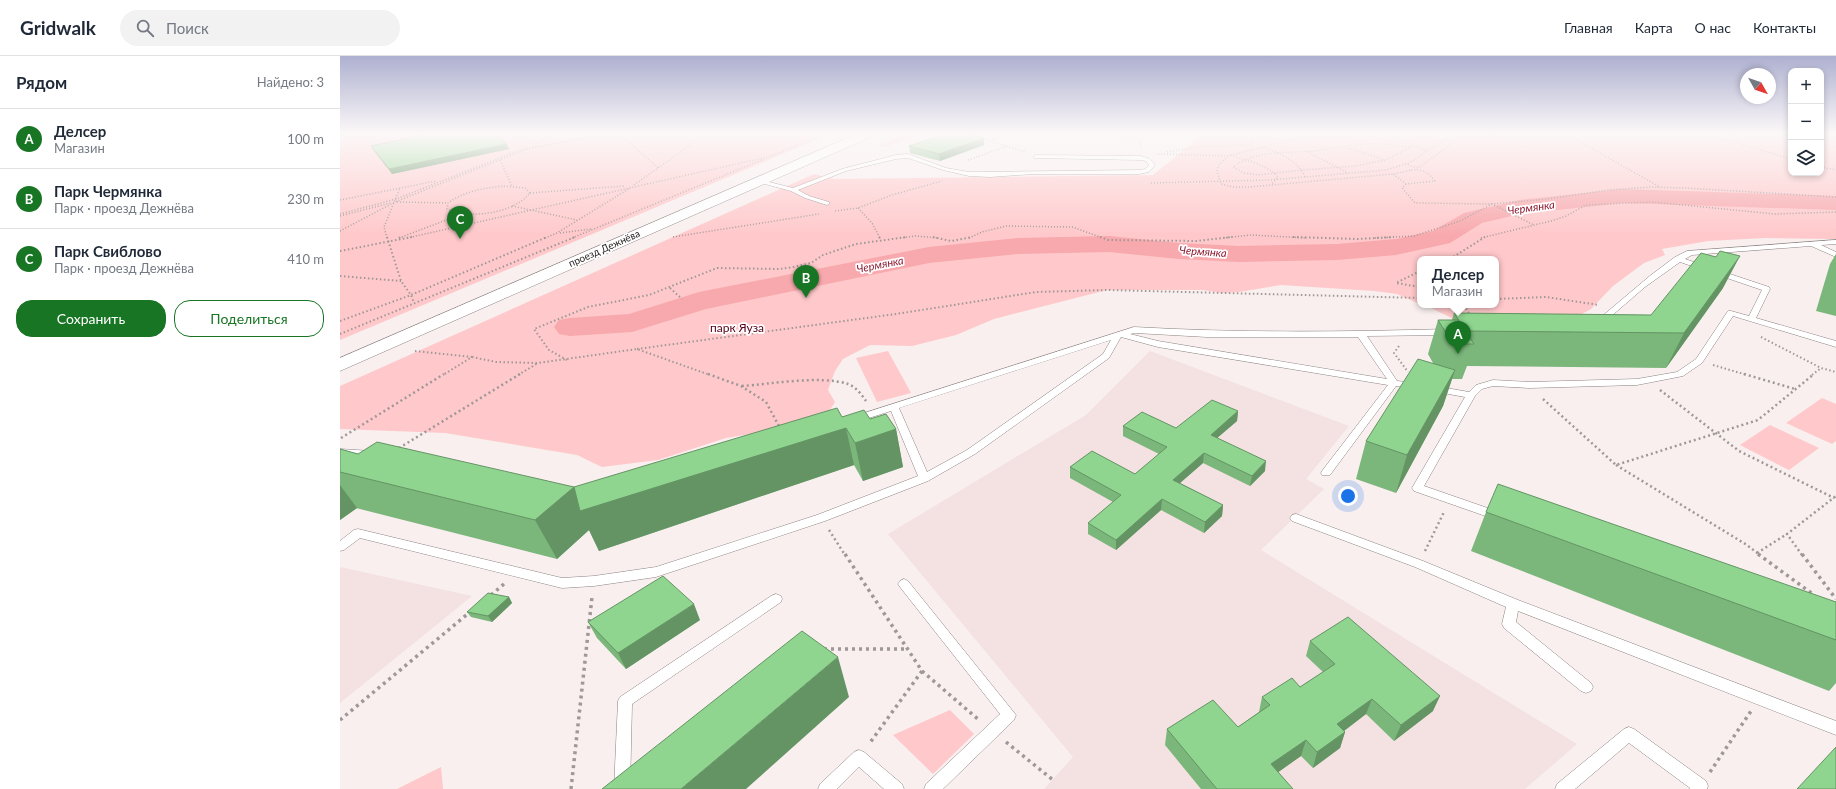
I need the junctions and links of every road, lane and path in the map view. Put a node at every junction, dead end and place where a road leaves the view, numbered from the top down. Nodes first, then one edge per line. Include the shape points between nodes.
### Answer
1 (475, 167) edge
2 (482, 167) edge
3 (503, 167) edge
4 (719, 167) edge
5 (744, 167) edge
6 (765, 167) edge
7 (789, 167) edge
8 (855, 167) edge
9 (940, 167) edge
10 (950, 167) edge
11 (1150, 167) edge
12 (1217, 167) edge
13 (1233, 167) edge
14 (1260, 167) edge
15 (1300, 167) edge
16 (1345, 167) edge
17 (1395, 167) edge
18 (1626, 167) edge
19 (658, 168) edge
20 (1339, 168) junction
21 (1418, 168) joint
22 (1824, 168) edge
23 (945, 169) junction
24 (1304, 170) junction
25 (1386, 170) junction
26 (1836, 170) edge
27 (1348, 173) junction
28 (1276, 174) junction
29 (1393, 174) junction
30 (1305, 177) junction
31 (454, 178) junction
32 (1277, 179) junction
33 (441, 180) junction
34 (757, 181) junction
35 (948, 182) dead end
36 (1220, 182) junction
37 (1147, 184) dead end
38 (1406, 184) junction
39 (512, 186) junction
40 (633, 186) junction
41 (1270, 186) junction
42 (1661, 187) junction
43 (400, 188) junction
44 (793, 190) junction
45 (530, 193) junction
46 (1836, 197) edge
47 (396, 199) junction
48 (340, 200) edge
49 (395, 202) junction
50 (448, 203) junction
51 (826, 203) dead end
52 (1492, 204) junction
53 (512, 206) junction
54 (858, 208) junction
55 (529, 210) junction
56 (829, 212) dead end
57 (1836, 212) edge
58 (463, 214) junction
59 (821, 214) dead end
60 (340, 215) edge
61 (578, 220) junction
62 (1534, 225) junction
63 (596, 228) junction
64 (340, 231) edge
65 (557, 233) junction
66 (668, 238) dead end
67 (881, 240) junction
68 (390, 242) junction
69 (1836, 242) edge
70 (1812, 244) junction
71 (340, 251) edge
72 (1836, 255) edge
73 (1454, 256) edge
74 (1678, 259) junction
75 (1417, 273) edge
76 (340, 276) edge
77 (401, 280) junction
78 (1417, 286) edge
79 (669, 287) junction
80 (411, 295) junction
81 (1417, 298) edge
82 (682, 299) dead end
83 (1499, 299) edge
84 (414, 303) junction
85 (1616, 308) junction
86 (1752, 318) junction
87 (340, 320) edge
88 (1589, 327) edge
89 (1459, 332) edge
90 (340, 334) edge
91 (1119, 334) junction
92 (1361, 334) junction
93 (1760, 336) dead end
94 (1836, 344) edge
95 (340, 348) edge
96 (637, 349) junction
97 (408, 350) dead end
98 (472, 357) junction
99 (567, 360) junction
100 (1699, 361) junction
101 (538, 362) junction
102 (340, 365) edge
103 (1821, 368) junction
104 (1836, 372) edge
105 (1647, 380) junction
106 (1394, 383) junction
107 (741, 386) junction
108 (1529, 386) junction
109 (1795, 389) junction
110 (1471, 395) junction
111 (894, 407) junction
112 (874, 413) junction
113 (846, 422) edge
114 (1716, 433) junction
115 (784, 435) edge
116 (340, 439) edge
117 (340, 452) edge
118 (386, 456) joint
119 (1616, 465) junction
120 (1326, 473) dead end
121 (924, 478) junction
122 (1835, 497) edge
123 (1450, 499) junction
124 (821, 518) junction
125 (1296, 518) dead end
126 (1509, 520) edge
127 (1787, 534) junction
128 (340, 547) edge
129 (1757, 553) junction
130 (1419, 564) junction
131 (518, 572) junction
132 (594, 581) junction
133 (904, 584) dead end
134 (487, 598) edge
135 (1818, 598) edge
136 (776, 599) dead end
137 (1836, 599) edge
138 (1513, 604) junction
139 (475, 608) edge
140 (821, 649) edge
141 (907, 649) junction
142 (922, 671) junction
143 (1586, 687) dead end
144 (1759, 700) junction
145 (340, 720) edge
146 (1836, 728) edge
147 (992, 731) junction
148 (859, 757) junction
149 (1052, 780) dead end
150 (1699, 788) edge
151 (571, 789) edge
152 (622, 789) edge
153 (826, 789) edge
154 (896, 789) edge
155 (932, 789) edge
156 (1563, 789) edge

1 - 33 path
2 - 31 path
3 - 39 path
4 - 40 path
5 - 63 path
6 - 95 main road, проезд Дежнёва
7 - 34 main road, проезд Дежнёва
8 - 44 lane
9 - 23 lane
10 - 23 path
11 - 23 lane via 1139,172 1034,172 990,175
12 - 36 path
13 - 28 path via 1237,171 1258,175
14 - 28 path
15 - 24 path
16 - 20 path
17 - 25 path
18 - 42 path
19 - 40 path
20 - 24 path
20 - 27 path
21 - 29 path
21 - 38 path via 1430,173 1435,181
22 - 26 path
24 - 28 path
24 - 30 path
25 - 27 path
25 - 29 path
27 - 30 path
28 - 32 path
29 - 38 path
29 - 41 path
30 - 32 path
31 - 33 path
31 - 49 path
32 - 36 path
32 - 41 path
33 - 43 path
33 - 47 path
34 - 44 lane
34 - 102 main road, проезд Дежнёва
35 - 54 path via 892,195
36 - 37 path
36 - 41 path via 1233,187
38 - 52 path via 1402,188 1416,203
39 - 45 path via 525,188
39 - 50 path via 475,190
40 - 45 path
40 - 55 path
40 - 61 path
42 - 46 path
42 - 52 path via 1608,190
43 - 47 path
43 - 48 path
44 - 51 lane
45 - 53 path
47 - 49 path
47 - 60 path
49 - 50 path
49 - 60 path
49 - 64 path
49 - 68 path via 384,227
50 - 58 path via 446,209 450,212
52 - 62 path
52 - 67 path via 1460,221 1414,236 1358,239 1251,235 1196,242 1108,240 1072,227 1006,226 970,238 951,241 928,236
53 - 55 path
53 - 58 path
54 - 56 path
54 - 67 path via 872,223
55 - 61 path
55 - 68 path
57 - 62 path via 1775,214 1652,202 1604,203 1586,205 1566,216
58 - 68 path
59 - 66 path via 792,216
61 - 65 path
62 - 73 path via 1481,238
63 - 65 path
63 - 84 path
65 - 80 path
67 - 79 path via 851,246 823,255 811,263 793,267 717,268
68 - 71 path
68 - 77 path
69 - 70 lane
70 - 72 lane
70 - 74 lane via 1690,253
74 - 85 lane
74 - 86 lane via 1766,289
75 - 78 path via 1396,283
76 - 77 path
77 - 80 path
79 - 82 path
79 - 99 path via 649,295 588,307 534,329 549,350
80 - 84 path
80 - 87 path
81 - 96 path via 1115,290 1036,292
83 - 85 path via 1546,297
84 - 90 path
85 - 88 lane
86 - 94 lane
86 - 100 lane via 1731,312
89 - 92 lane
91 - 92 lane via 1134,330 1208,334
91 - 106 lane via 1158,344
91 - 111 lane
91 - 121 lane via 1106,356 971,452
92 - 106 lane
93 - 103 path
96 - 99 path
96 - 107 path
97 - 98 path
98 - 101 path via 496,362
98 - 116 path
99 - 101 path
100 - 105 lane via 1680,374
100 - 109 path
101 - 118 path
103 - 104 path
103 - 109 path
105 - 108 lane
105 - 114 path
106 - 110 lane
106 - 120 lane
107 - 112 path via 822,380 850,384 859,391
107 - 115 path via 766,402
108 - 110 lane via 1493,383 1478,387
108 - 119 path
109 - 114 path via 1758,420
110 - 123 lane via 1418,488
111 - 112 lane
111 - 121 lane
112 - 113 lane
114 - 119 path
114 - 122 path via 1739,451
117 - 118 lane
119 - 129 path
121 - 124 lane
122 - 127 path
123 - 126 lane
123 - 130 path
124 - 132 lane via 656,572
124 - 141 path
125 - 130 lane
127 - 129 path
127 - 137 path
128 - 131 lane via 358,533
129 - 135 path
130 - 138 lane
131 - 132 lane via 562,583
131 - 134 path
132 - 151 path
133 - 147 lane via 1008,715
136 - 152 lane via 625,701
138 - 143 lane via 1509,624
138 - 144 lane
139 - 145 path
140 - 141 path
141 - 142 path
142 - 147 path
142 - 148 path
144 - 146 lane
144 - 150 path
147 - 149 path
147 - 155 lane
148 - 153 lane
148 - 154 lane
150 - 156 lane via 1630,734

